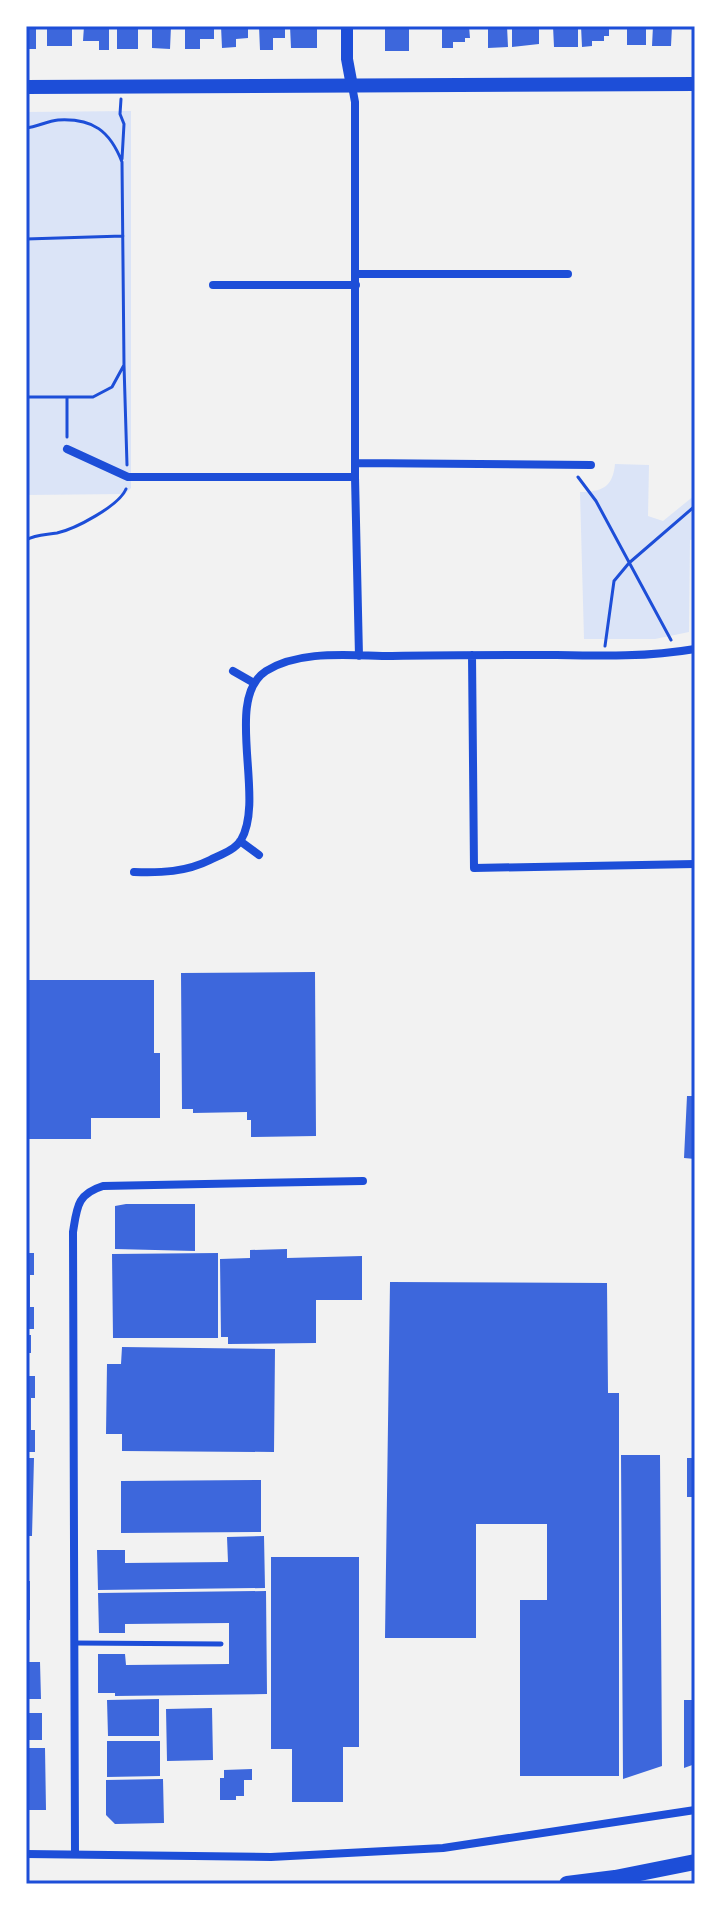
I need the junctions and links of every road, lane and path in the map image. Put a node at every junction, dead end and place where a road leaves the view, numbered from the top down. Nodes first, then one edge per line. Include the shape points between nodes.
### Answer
1 (347, 26) edge
2 (695, 84) edge
3 (123, 86) junction
4 (352, 86) junction
5 (26, 87) edge
6 (26, 128) edge
7 (122, 162) junction
8 (123, 236) junction
9 (26, 239) edge
10 (356, 274) junction
11 (568, 274) dead end
12 (213, 285) dead end
13 (356, 285) junction
14 (124, 365) junction
15 (26, 397) edge
16 (67, 398) junction
17 (67, 449) joint
18 (356, 463) junction
19 (568, 464) junction
20 (591, 465) dead end
21 (128, 477) junction
22 (355, 477) junction
23 (695, 506) edge
24 (26, 540) edge
25 (629, 563) junction
26 (695, 649) edge
27 (678, 652) junction
28 (472, 655) junction
29 (359, 656) junction
30 (603, 657) junction
31 (233, 671) dead end
32 (254, 683) junction
33 (240, 841) junction
34 (259, 855) dead end
35 (695, 864) edge
36 (134, 872) dead end
37 (363, 1181) dead end
38 (74, 1643) junction
39 (221, 1644) dead end
40 (695, 1810) edge
41 (26, 1854) edge
42 (75, 1854) junction
43 (695, 1862) edge
44 (567, 1884) edge

1 - 4 street
2 - 4 main road
3 - 4 main road
3 - 5 main road
3 - 7 path
4 - 10 street
6 - 7 path via 56,120 81,121 104,130
7 - 8 path
8 - 9 path
8 - 14 path
10 - 11 street
10 - 13 street
12 - 13 street
13 - 18 street
14 - 16 path via 112,387 93,397
14 - 21 path
15 - 16 path
16 - 17 path
17 - 21 street
18 - 19 street
18 - 22 street
19 - 20 street
19 - 25 path via 596,501
21 - 22 street
21 - 24 path via 124,494 105,509 58,533
22 - 29 street
23 - 25 path
25 - 27 path
25 - 30 path via 614,581
26 - 27 street
27 - 30 street
28 - 29 street
28 - 30 street
28 - 35 street via 474,868
29 - 32 street via 307,657 267,671
31 - 32 street
32 - 33 street via 248,703 247,818
33 - 34 street
33 - 36 street via 193,868
37 - 38 street via 103,1186 87,1191 78,1205 73,1232
38 - 39 lane
38 - 42 street
40 - 42 street via 443,1848 271,1857
41 - 42 street
43 - 44 highway

